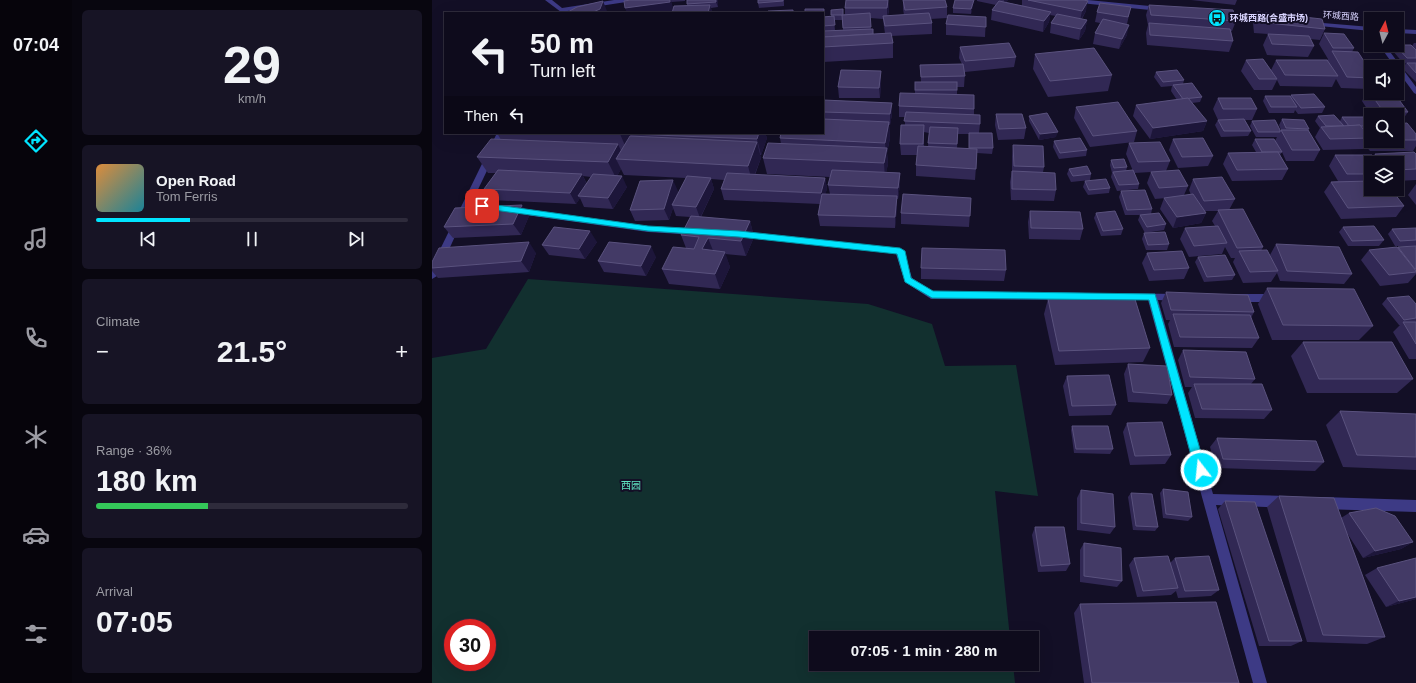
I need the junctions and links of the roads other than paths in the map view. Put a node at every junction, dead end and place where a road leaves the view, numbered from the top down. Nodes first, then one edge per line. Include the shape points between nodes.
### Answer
1 (548, 0) edge
2 (626, 0) edge
3 (1070, 0) edge
4 (1169, 10) edge
5 (560, 12) edge
6 (1216, 15) edge
7 (1272, 20) edge
8 (1304, 23) edge
9 (1364, 28) edge
10 (1404, 31) edge
11 (1416, 32) edge
12 (1387, 52) edge
13 (1416, 92) edge
14 (501, 134) edge
15 (467, 204) junction
16 (708, 232) edge
17 (731, 234) edge
18 (432, 276) edge
19 (1152, 297) junction
20 (1184, 297) edge
21 (1222, 297) edge
22 (1285, 298) edge
23 (1209, 499) junction
24 (1296, 502) edge
25 (1312, 502) edge
26 (1416, 506) edge
27 (1260, 683) edge

1 - 5 street
2 - 5 street
3 - 4 street
6 - 7 street
8 - 9 street, 环城西路
10 - 11 street
12 - 13 street
14 - 15 street
15 - 16 street via 648,229
15 - 18 street
17 - 19 street via 900,251 908,280 932,295
19 - 20 street
19 - 23 street
21 - 22 street
23 - 24 street
23 - 27 street
25 - 26 street

